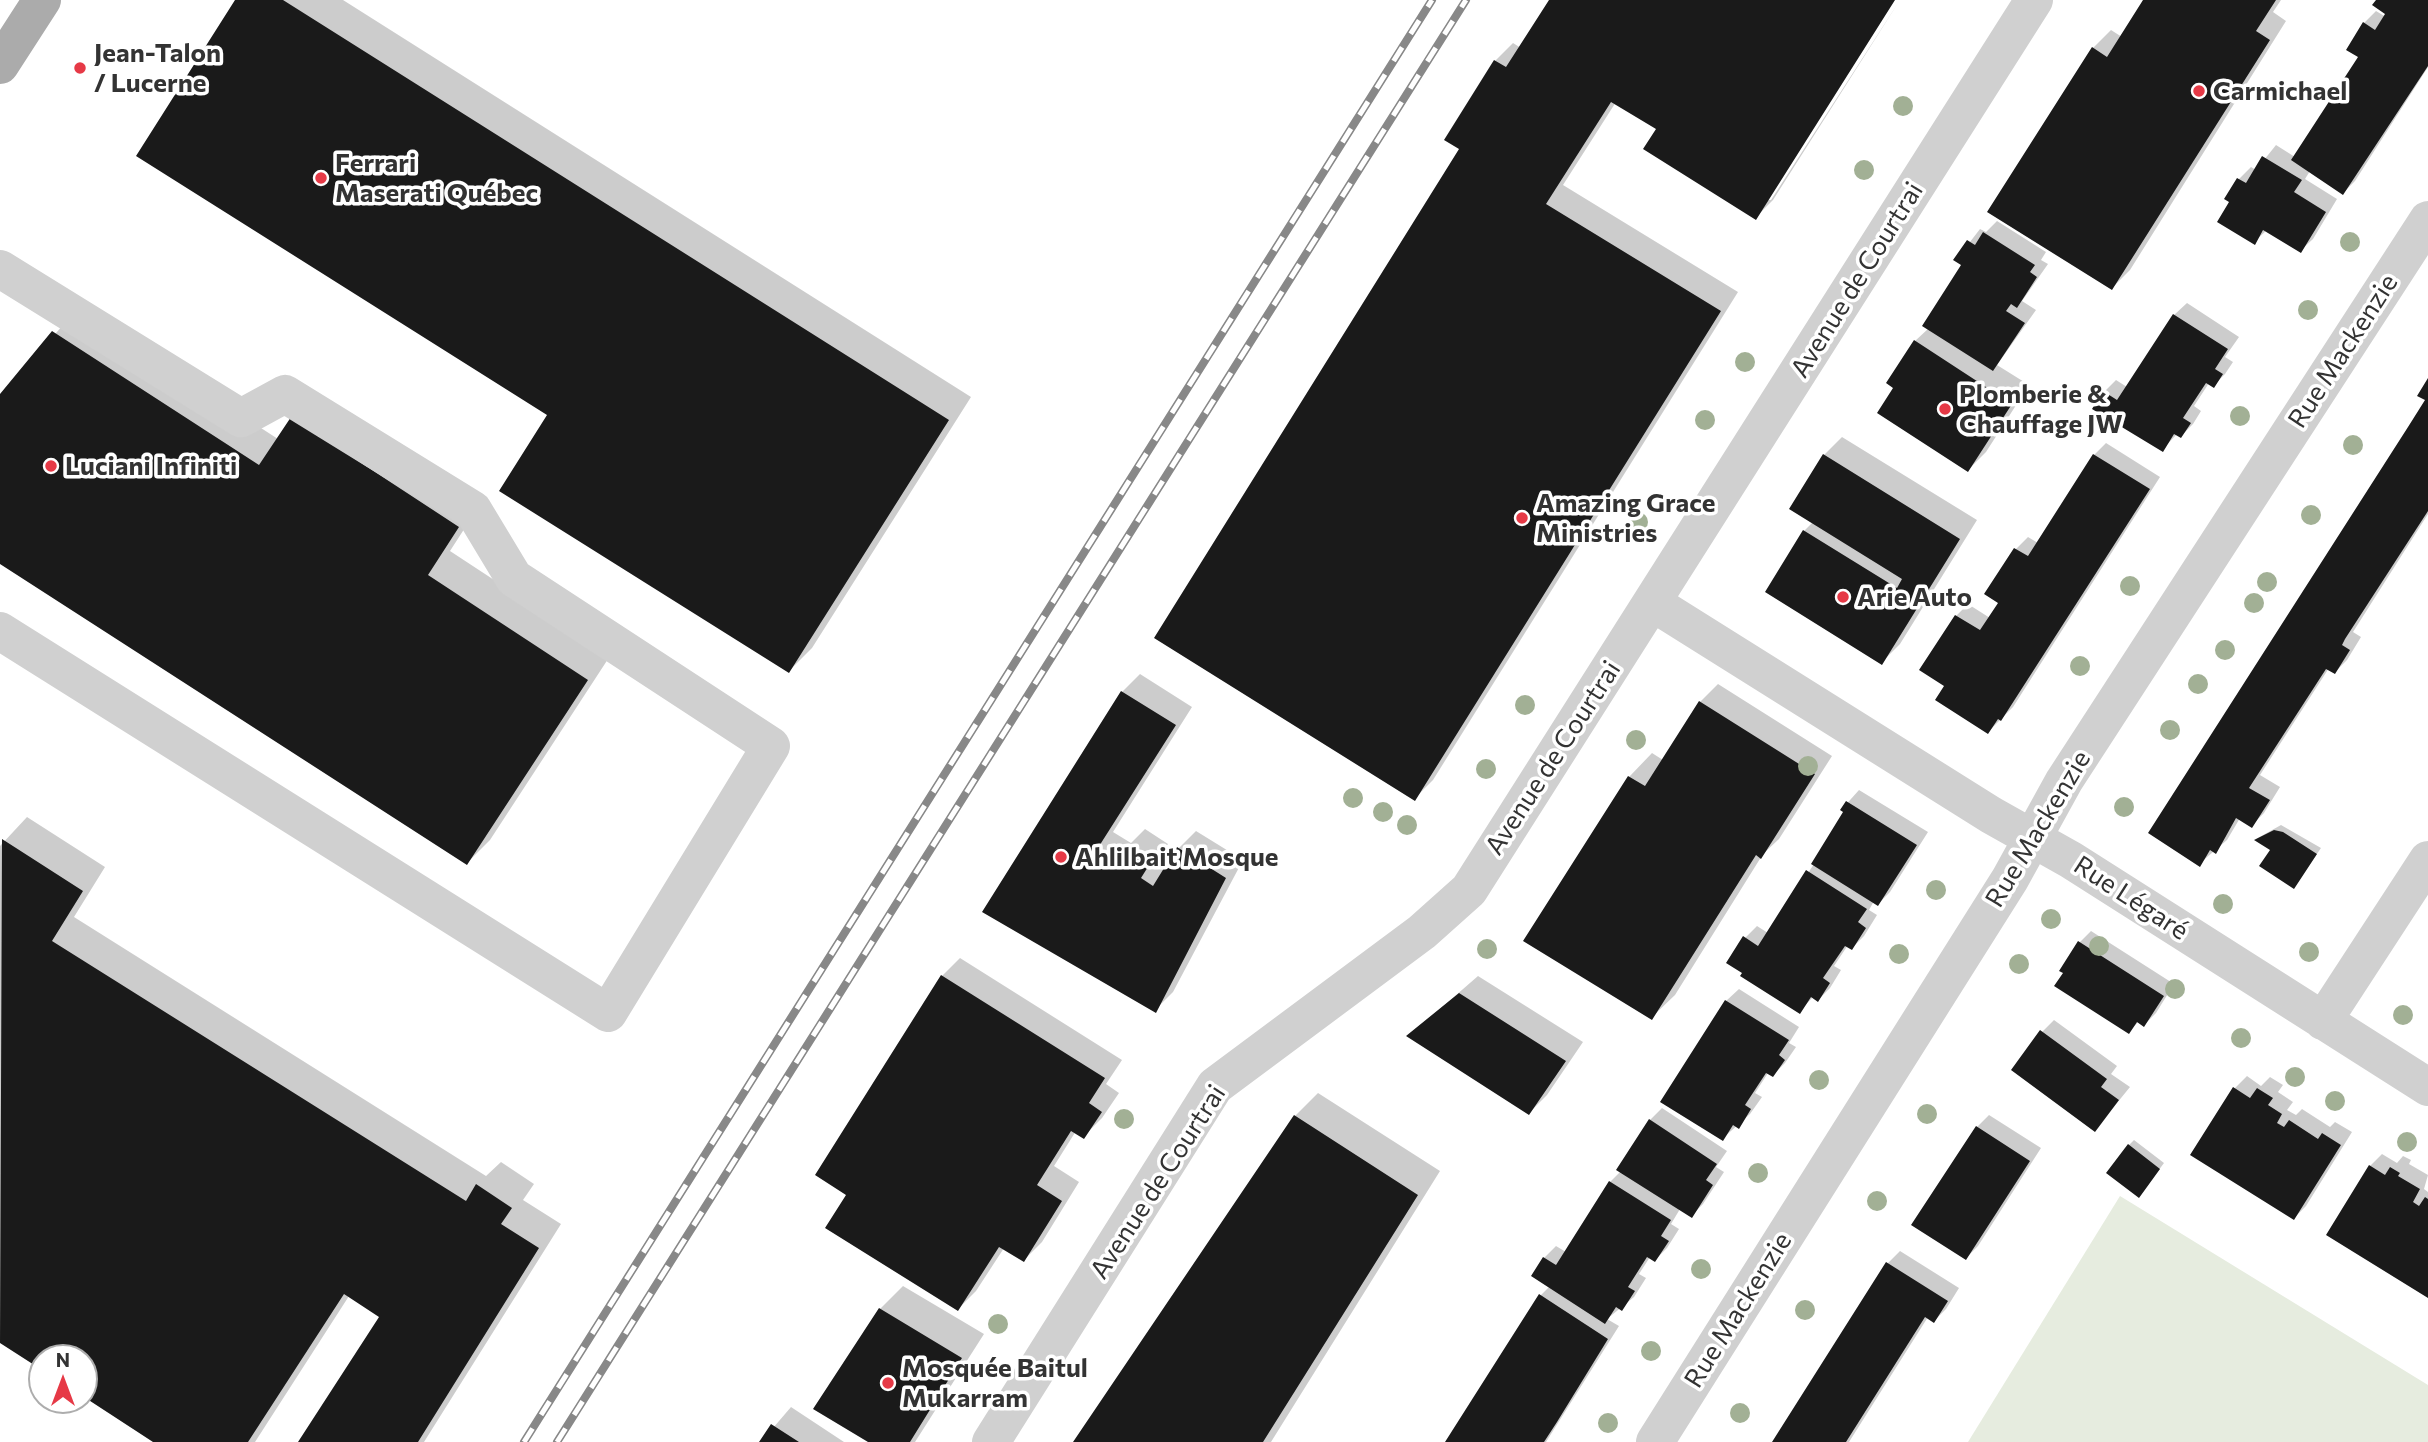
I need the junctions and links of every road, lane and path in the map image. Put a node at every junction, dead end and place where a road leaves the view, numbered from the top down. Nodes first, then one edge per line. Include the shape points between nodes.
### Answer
1 (42, 0) edge
2 (2034, 0) edge
3 (0, 65) edge
4 (2428, 220) edge
5 (0, 269) edge
6 (1653, 603) junction
7 (0, 631) edge
8 (2034, 839) junction
9 (2428, 860) edge
10 (2323, 1021) junction
11 (2428, 1087) edge
12 (991, 1442) edge
13 (1655, 1442) edge

1 - 3 main road
2 - 6 street, Avenue de Courtrai
4 - 8 street, Rue Mackenzie via 2064,781
5 - 7 street via 241,418 285,394 473,510 514,578 771,746 608,1013
6 - 8 street, Rue Légaré
6 - 12 street, Avenue de Courtrai via 1469,890 1422,932 1215,1086
8 - 10 street, Rue Légaré
8 - 13 street, Rue Mackenzie
9 - 10 street
10 - 11 street, Rue Légaré

